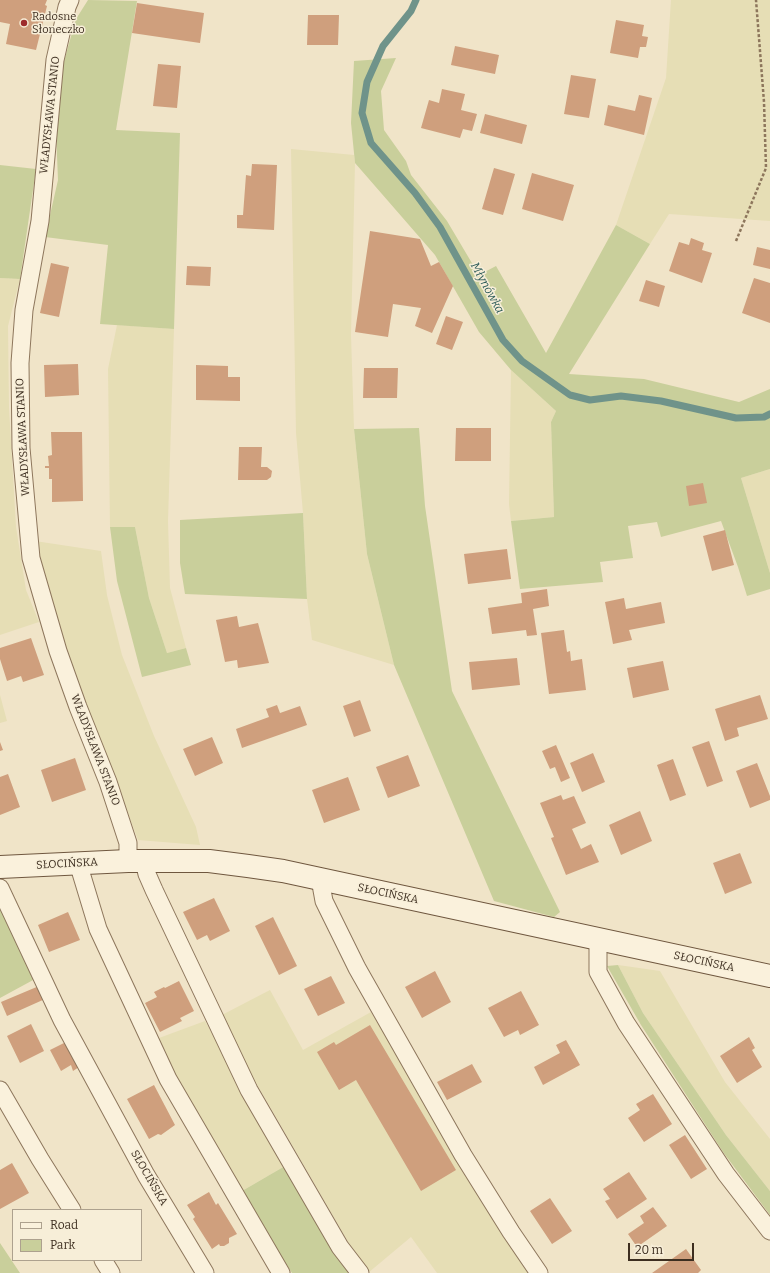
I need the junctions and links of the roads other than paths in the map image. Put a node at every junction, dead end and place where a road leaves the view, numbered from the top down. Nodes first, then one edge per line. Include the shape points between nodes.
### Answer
1 (70, 0) edge
2 (136, 861) junction
3 (78, 863) junction
4 (0, 867) edge
5 (320, 879) junction
6 (0, 888) edge
7 (598, 940) junction
8 (770, 976) edge
9 (0, 1090) edge
10 (71, 1209) edge
11 (770, 1231) edge
12 (104, 1261) edge
13 (111, 1273) edge
14 (204, 1273) edge
15 (281, 1273) edge
16 (360, 1273) edge
17 (539, 1273) edge

1 - 2 street, WŁADYSŁAWA STANIO via 55,60 40,221 24,310 20,363 21,448 31,558 58,651
2 - 3 street, SŁOCIŃSKA
2 - 5 street, SŁOCIŃSKA via 209,861
2 - 16 street, WŁADYSŁAWA STANIO via 147,874 249,1090 340,1247
3 - 4 street, SŁOCIŃSKA
3 - 15 street via 98,928 168,1079
5 - 7 street, SŁOCIŃSKA
5 - 17 street via 324,901 357,968 463,1155
6 - 14 street, SŁOCIŃSKA via 62,1020 146,1175
7 - 8 street, SŁOCIŃSKA
7 - 11 street via 598,972 626,1023 726,1174
9 - 10 street
12 - 13 street

